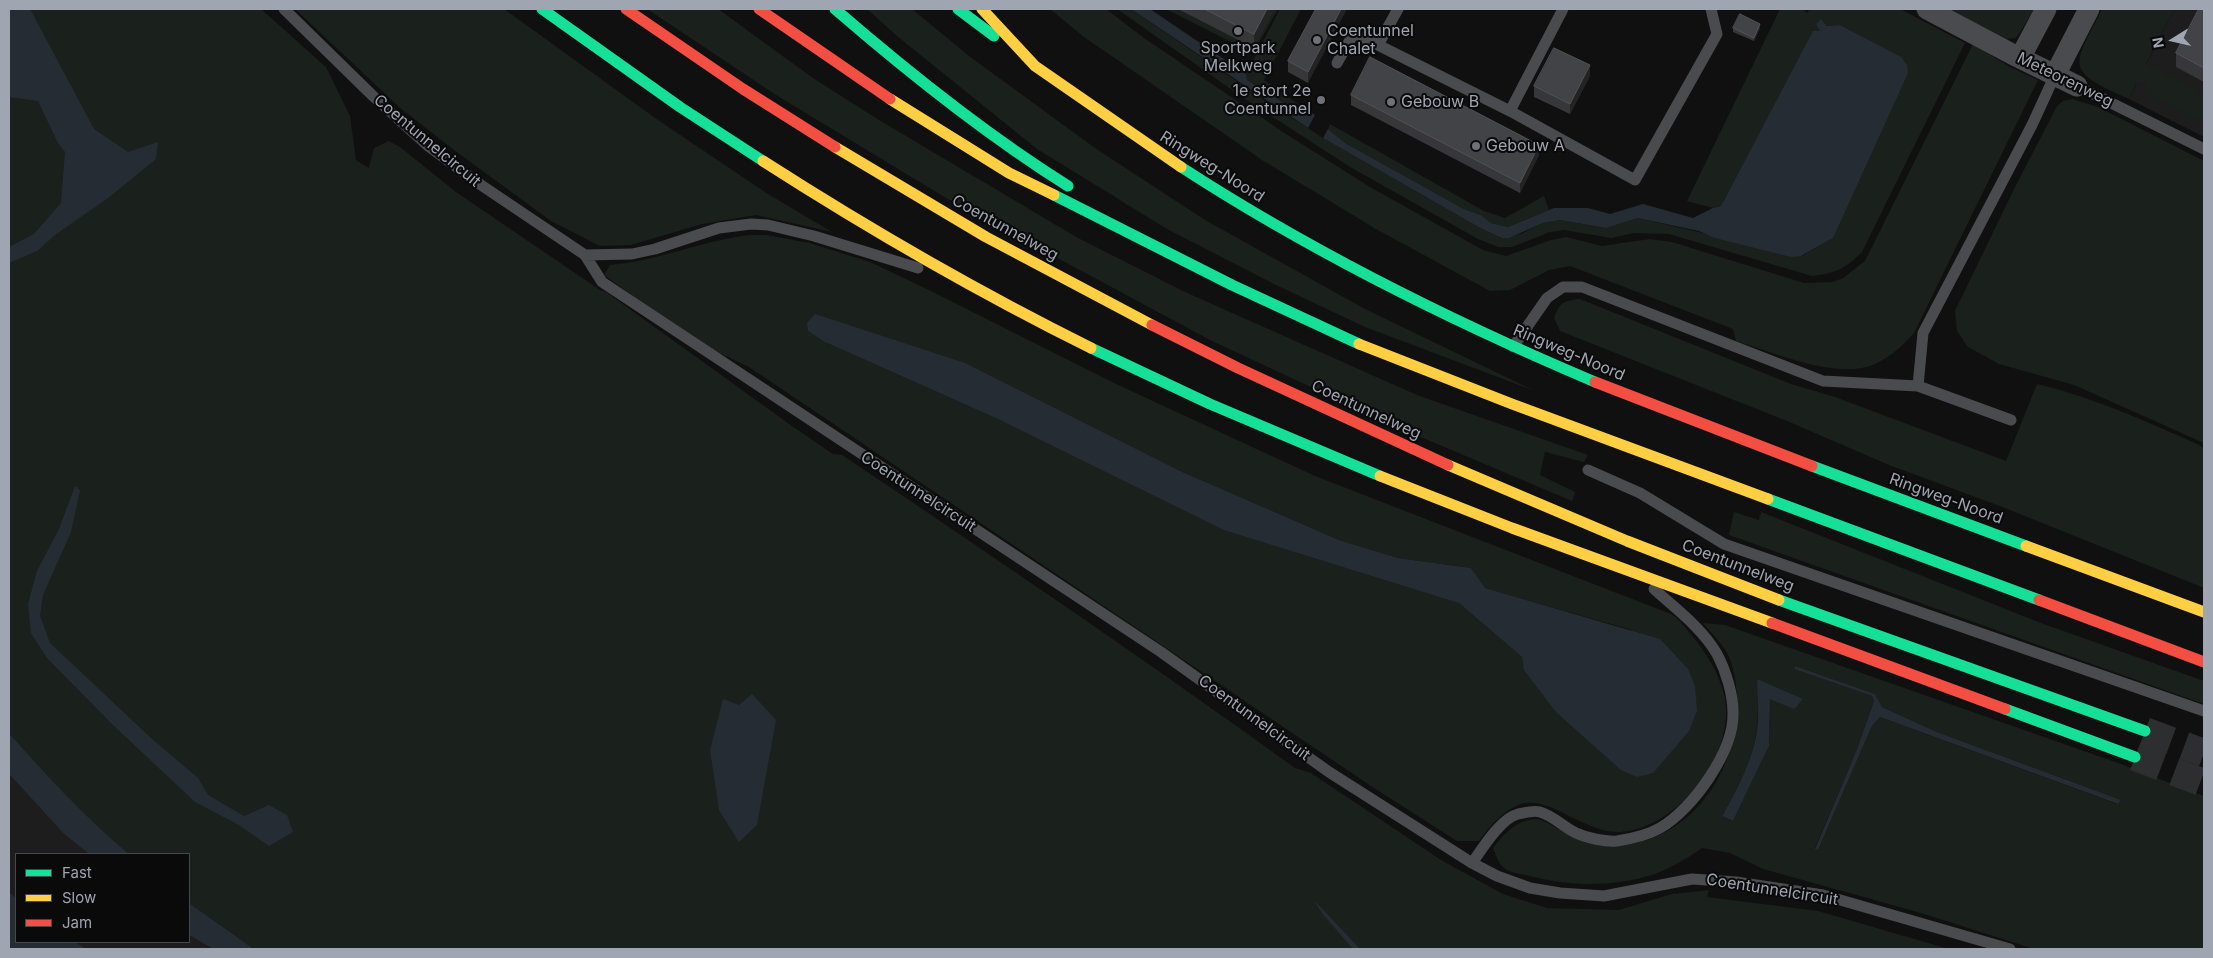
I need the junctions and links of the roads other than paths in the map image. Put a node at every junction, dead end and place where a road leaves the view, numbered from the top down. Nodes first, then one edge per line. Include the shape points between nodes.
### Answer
1 (284, 9) edge
2 (544, 9) edge
3 (626, 9) edge
4 (759, 9) edge
5 (835, 9) edge
6 (958, 9) edge
7 (982, 9) edge
8 (1398, 9) edge
9 (1563, 9) edge
10 (1711, 9) edge
11 (1927, 9) edge
12 (2046, 9) edge
13 (2089, 9) edge
14 (1378, 45) junction
15 (2020, 58) junction
16 (1338, 63) dead end
17 (1035, 66) junction
18 (2055, 76) junction
19 (2077, 86) joint
20 (1510, 111) junction
21 (2204, 149) edge
22 (1075, 191) dead end
23 (1092, 201) dead end
24 (585, 255) junction
25 (959, 280) junction
26 (1232, 285) junction
27 (1513, 347) junction
28 (1918, 386) junction
29 (2011, 420) dead end
30 (1588, 470) dead end
31 (1636, 573) junction
32 (2204, 612) edge
33 (2204, 662) edge
34 (2204, 711) edge
35 (2145, 731) tunnel mouth
36 (2135, 758) tunnel mouth
37 (1472, 863) junction
38 (2010, 949) edge

1 - 24 lane, Coentunnelcircuit via 427,144 481,185
2 - 25 highway via 670,101 809,192
3 - 35 highway, Coentunnelweg via 752,96 912,194 1075,285 1310,403 1453,468 1632,543 1886,639
4 - 26 highway via 860,80 1009,173
5 - 22 highway via 892,59
6 - 17 highway
7 - 17 highway, Ringweg-Noord
8 - 14 lane
9 - 20 lane
10 - 20 lane via 1716,34 1636,180
11 - 15 street, Meteorenweg
12 - 15 street
13 - 18 street
14 - 16 lane via 1354,33
14 - 20 lane
15 - 18 street, Meteorenweg
17 - 27 highway, Ringweg-Noord via 1218,191 1335,259
18 - 19 street, Meteorenweg
18 - 28 lane via 1924,333
19 - 21 lane, Meteorenweg
23 - 26 highway
24 - 25 lane via 632,254 719,228 768,225
24 - 37 lane, Coentunnelcircuit via 602,282 622,296 1161,652 1329,772
25 - 31 highway via 1114,360 1287,438 1496,522
26 - 33 highway via 1383,354
27 - 28 lane via 1547,298 1563,287 1582,287 1823,381
27 - 32 highway, Ringweg-Noord via 1724,433
28 - 29 lane
30 - 34 lane via 1640,493 1724,544
31 - 36 highway
31 - 37 lane via 1691,622 1717,654 1728,683 1733,714 1728,742 1714,769 1697,795 1660,828 1615,841 1576,833 1538,811 1515,815 1496,830
37 - 38 lane, Coentunnelcircuit via 1530,888 1560,894 1604,896 1692,879 1823,895

